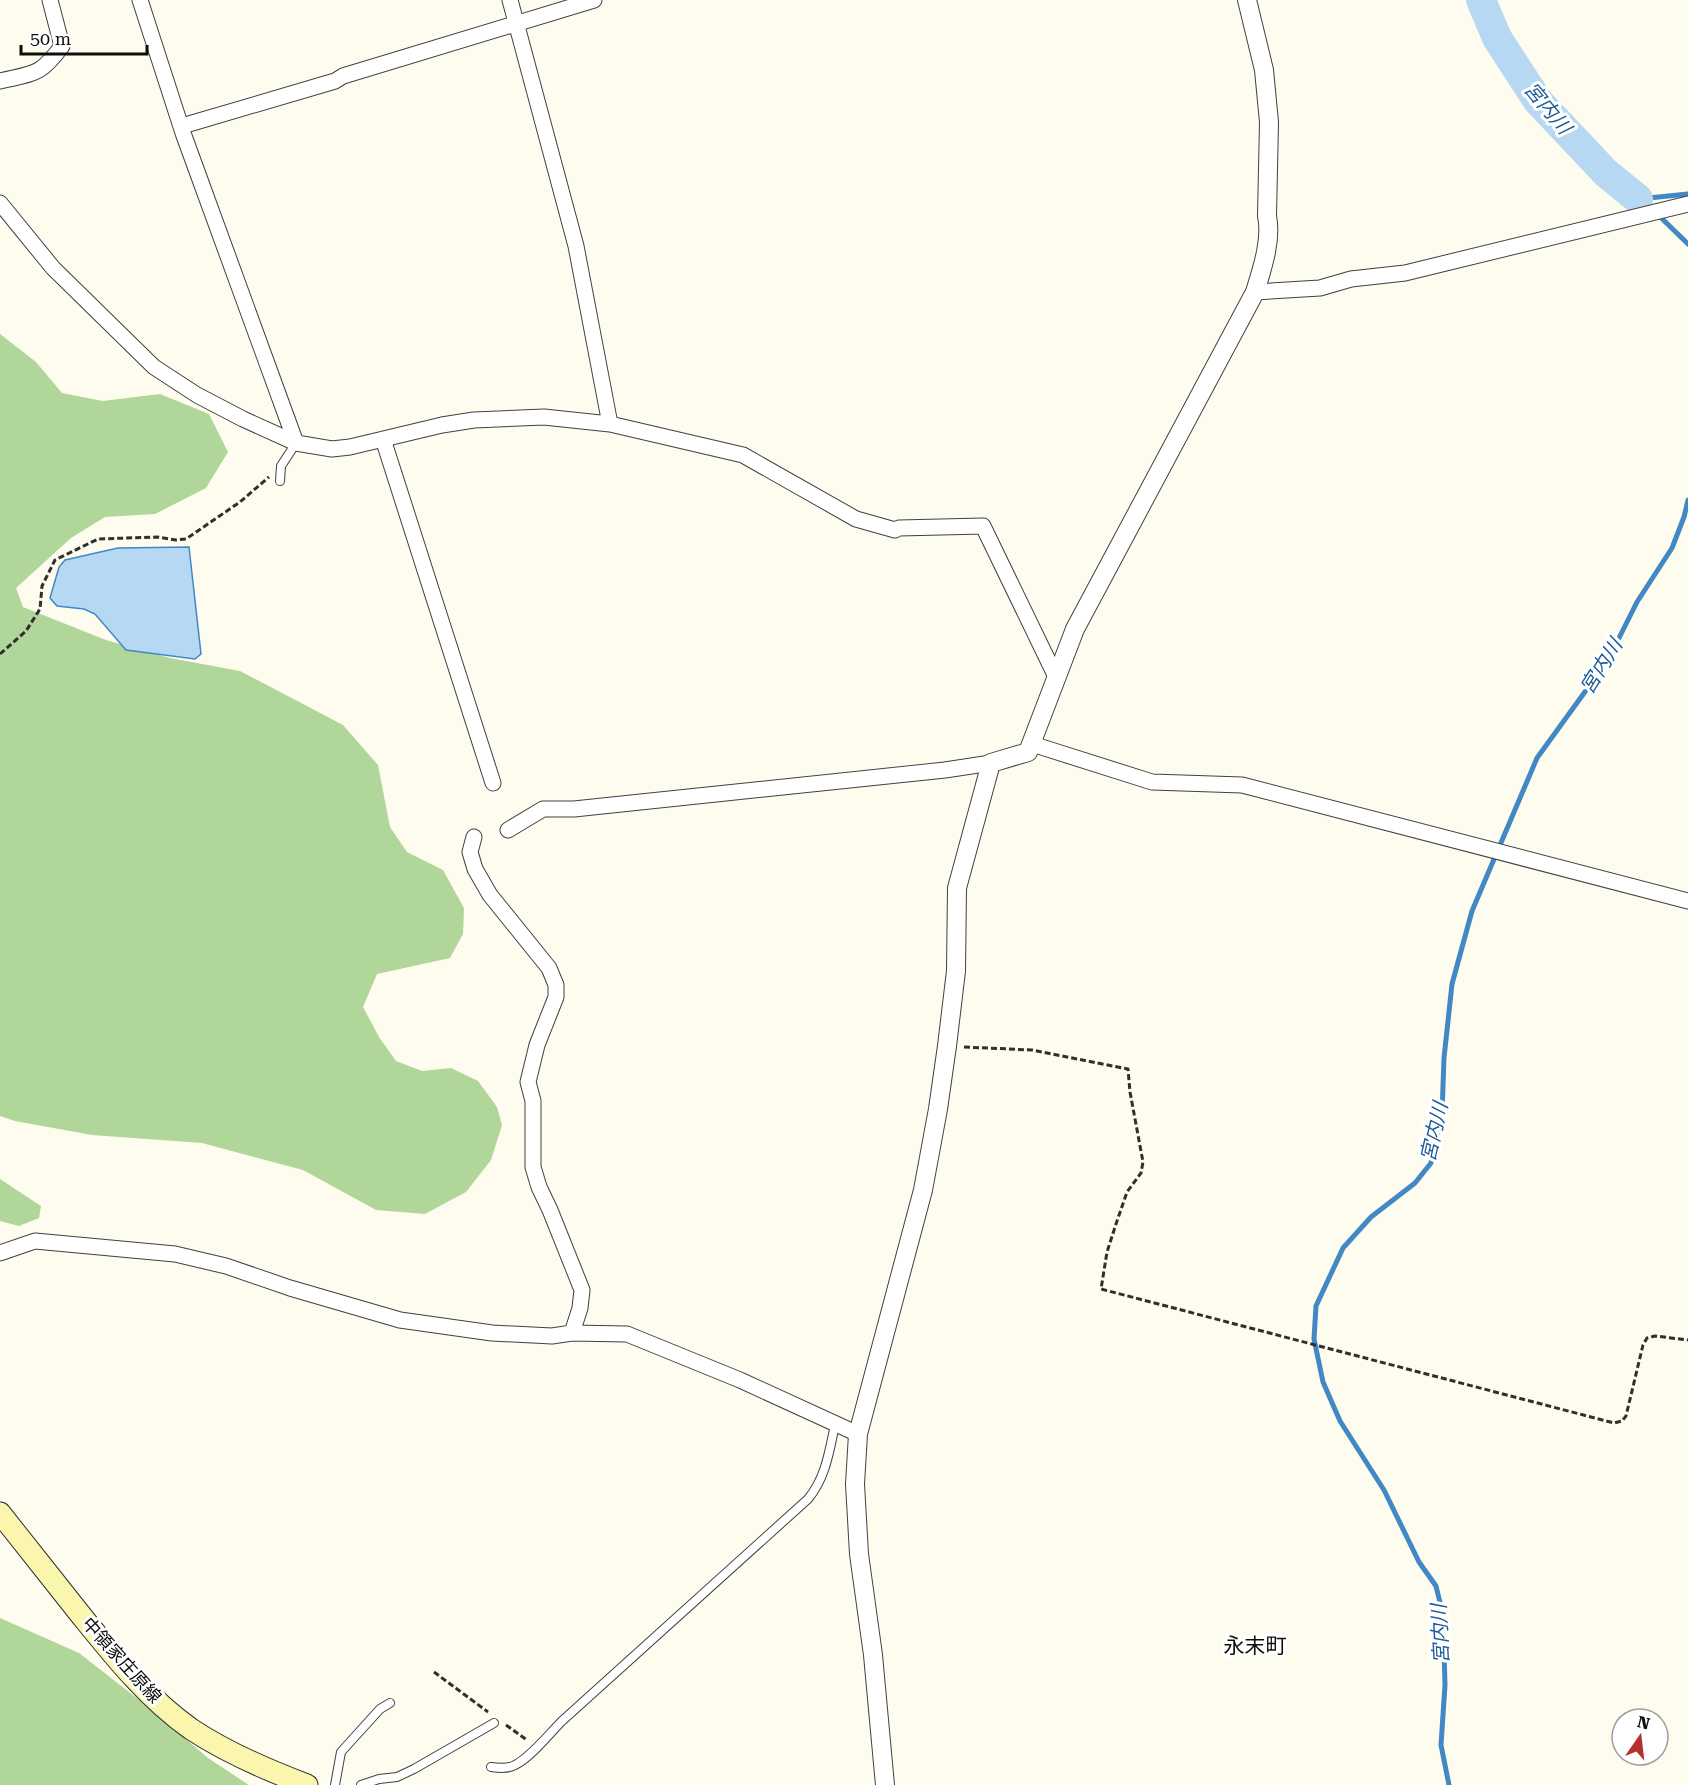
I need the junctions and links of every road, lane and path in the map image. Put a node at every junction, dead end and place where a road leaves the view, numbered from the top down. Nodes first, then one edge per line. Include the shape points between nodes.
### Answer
1 (50, 0) edge
2 (140, 0) edge
3 (510, 0) edge
4 (594, 0) edge
5 (1247, 0) edge
6 (515, 24) junction
7 (0, 81) edge
8 (182, 126) junction
9 (0, 203) edge
10 (1688, 204) edge
11 (1255, 292) junction
12 (610, 424) junction
13 (382, 439) junction
14 (296, 443) junction
15 (281, 466) junction
16 (280, 481) dead end
17 (0, 654) edge
18 (1057, 679) junction
19 (1032, 744) junction
20 (991, 763) junction
21 (493, 783) dead end
22 (508, 830) dead end
23 (474, 837) dead end
24 (1688, 901) edge
25 (947, 1046) junction
26 (0, 1253) edge
27 (572, 1334) junction
28 (1688, 1340) edge
29 (835, 1425) junction
30 (858, 1434) junction
31 (0, 1513) edge
32 (434, 1672) dead end
33 (390, 1703) dead end
34 (490, 1713) dead end
35 (497, 1721) joint
36 (536, 1747) junction
37 (491, 1767) dead end
38 (307, 1785) edge
39 (335, 1785) edge
40 (361, 1785) edge
41 (885, 1785) edge

1 - 7 street via 62,46 48,65 36,73
2 - 8 street
3 - 6 street
4 - 6 street
5 - 11 street via 1264,70 1269,122 1268,223
6 - 8 street
6 - 12 street via 576,246
8 - 14 street
9 - 14 street via 53,268 154,367 197,395
10 - 11 street via 1405,273 1351,279 1320,288
11 - 18 street via 1081,619
12 - 13 street via 544,417 474,420
12 - 18 street via 743,455 856,519 895,530 983,526
13 - 14 street via 332,449
13 - 21 street
14 - 15 lane
15 - 16 lane
15 - 17 path via 240,502 186,539 98,539 56,560 42,586 40,609 26,631
18 - 19 street
19 - 20 street via 1028,752
19 - 24 street via 1152,782 1242,785
20 - 22 street via 574,809 543,809
20 - 25 street via 957,888 956,971
23 - 27 street via 470,852 475,868 490,895 549,968 555,985 556,997 537,1045 528,1082 532,1101 532,1167 582,1290
25 - 28 path via 1032,1050 1128,1069 1143,1161 1116,1224 1101,1289 1614,1423 1626,1416 1647,1338
25 - 30 street via 922,1190
26 - 27 street via 35,1241 175,1254 400,1320 492,1333
27 - 29 street via 627,1334 740,1380
29 - 30 street
29 - 36 lane via 825,1473 808,1499
30 - 41 street via 855,1484 859,1554
31 - 38 main road, 中領家庄原線 via 110,1651 164,1708 222,1747
32 - 34 path
33 - 39 lane via 341,1752
35 - 36 path
35 - 40 lane via 397,1777
36 - 37 lane via 514,1766

